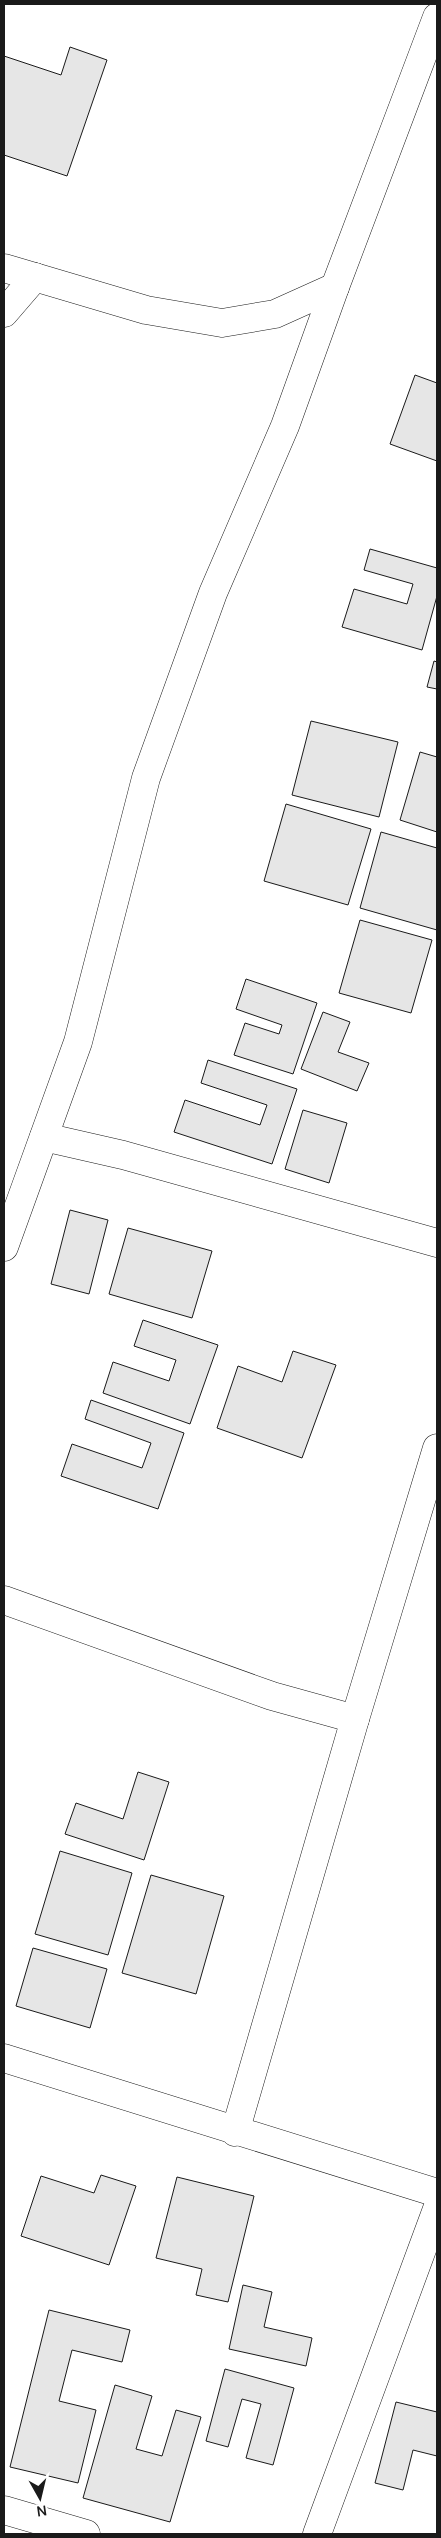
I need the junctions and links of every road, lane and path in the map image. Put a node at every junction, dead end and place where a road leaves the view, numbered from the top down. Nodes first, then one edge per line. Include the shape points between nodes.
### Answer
1 (437, 17) edge
2 (4, 268) edge
3 (35, 277) junction
4 (335, 287) junction
5 (4, 313) edge
6 (44, 1137) junction
7 (437, 1243) edge
8 (4, 1247) edge
9 (437, 1448) edge
10 (4, 1600) edge
11 (355, 1719) junction
12 (4, 2058) edge
13 (235, 2132) junction
14 (437, 2193) edge
15 (437, 2209) edge
16 (4, 2510) edge
17 (86, 2534) edge
18 (317, 2534) edge

1 - 4 street
2 - 3 street
3 - 4 street via 146,310 222,323 275,314
3 - 5 street
4 - 6 street via 285,426 213,593 146,778 78,1042
6 - 7 street via 123,1155
6 - 8 street
9 - 11 street
10 - 11 street via 263,1693
11 - 13 street
12 - 13 street
13 - 14 street
15 - 18 street
16 - 17 street

